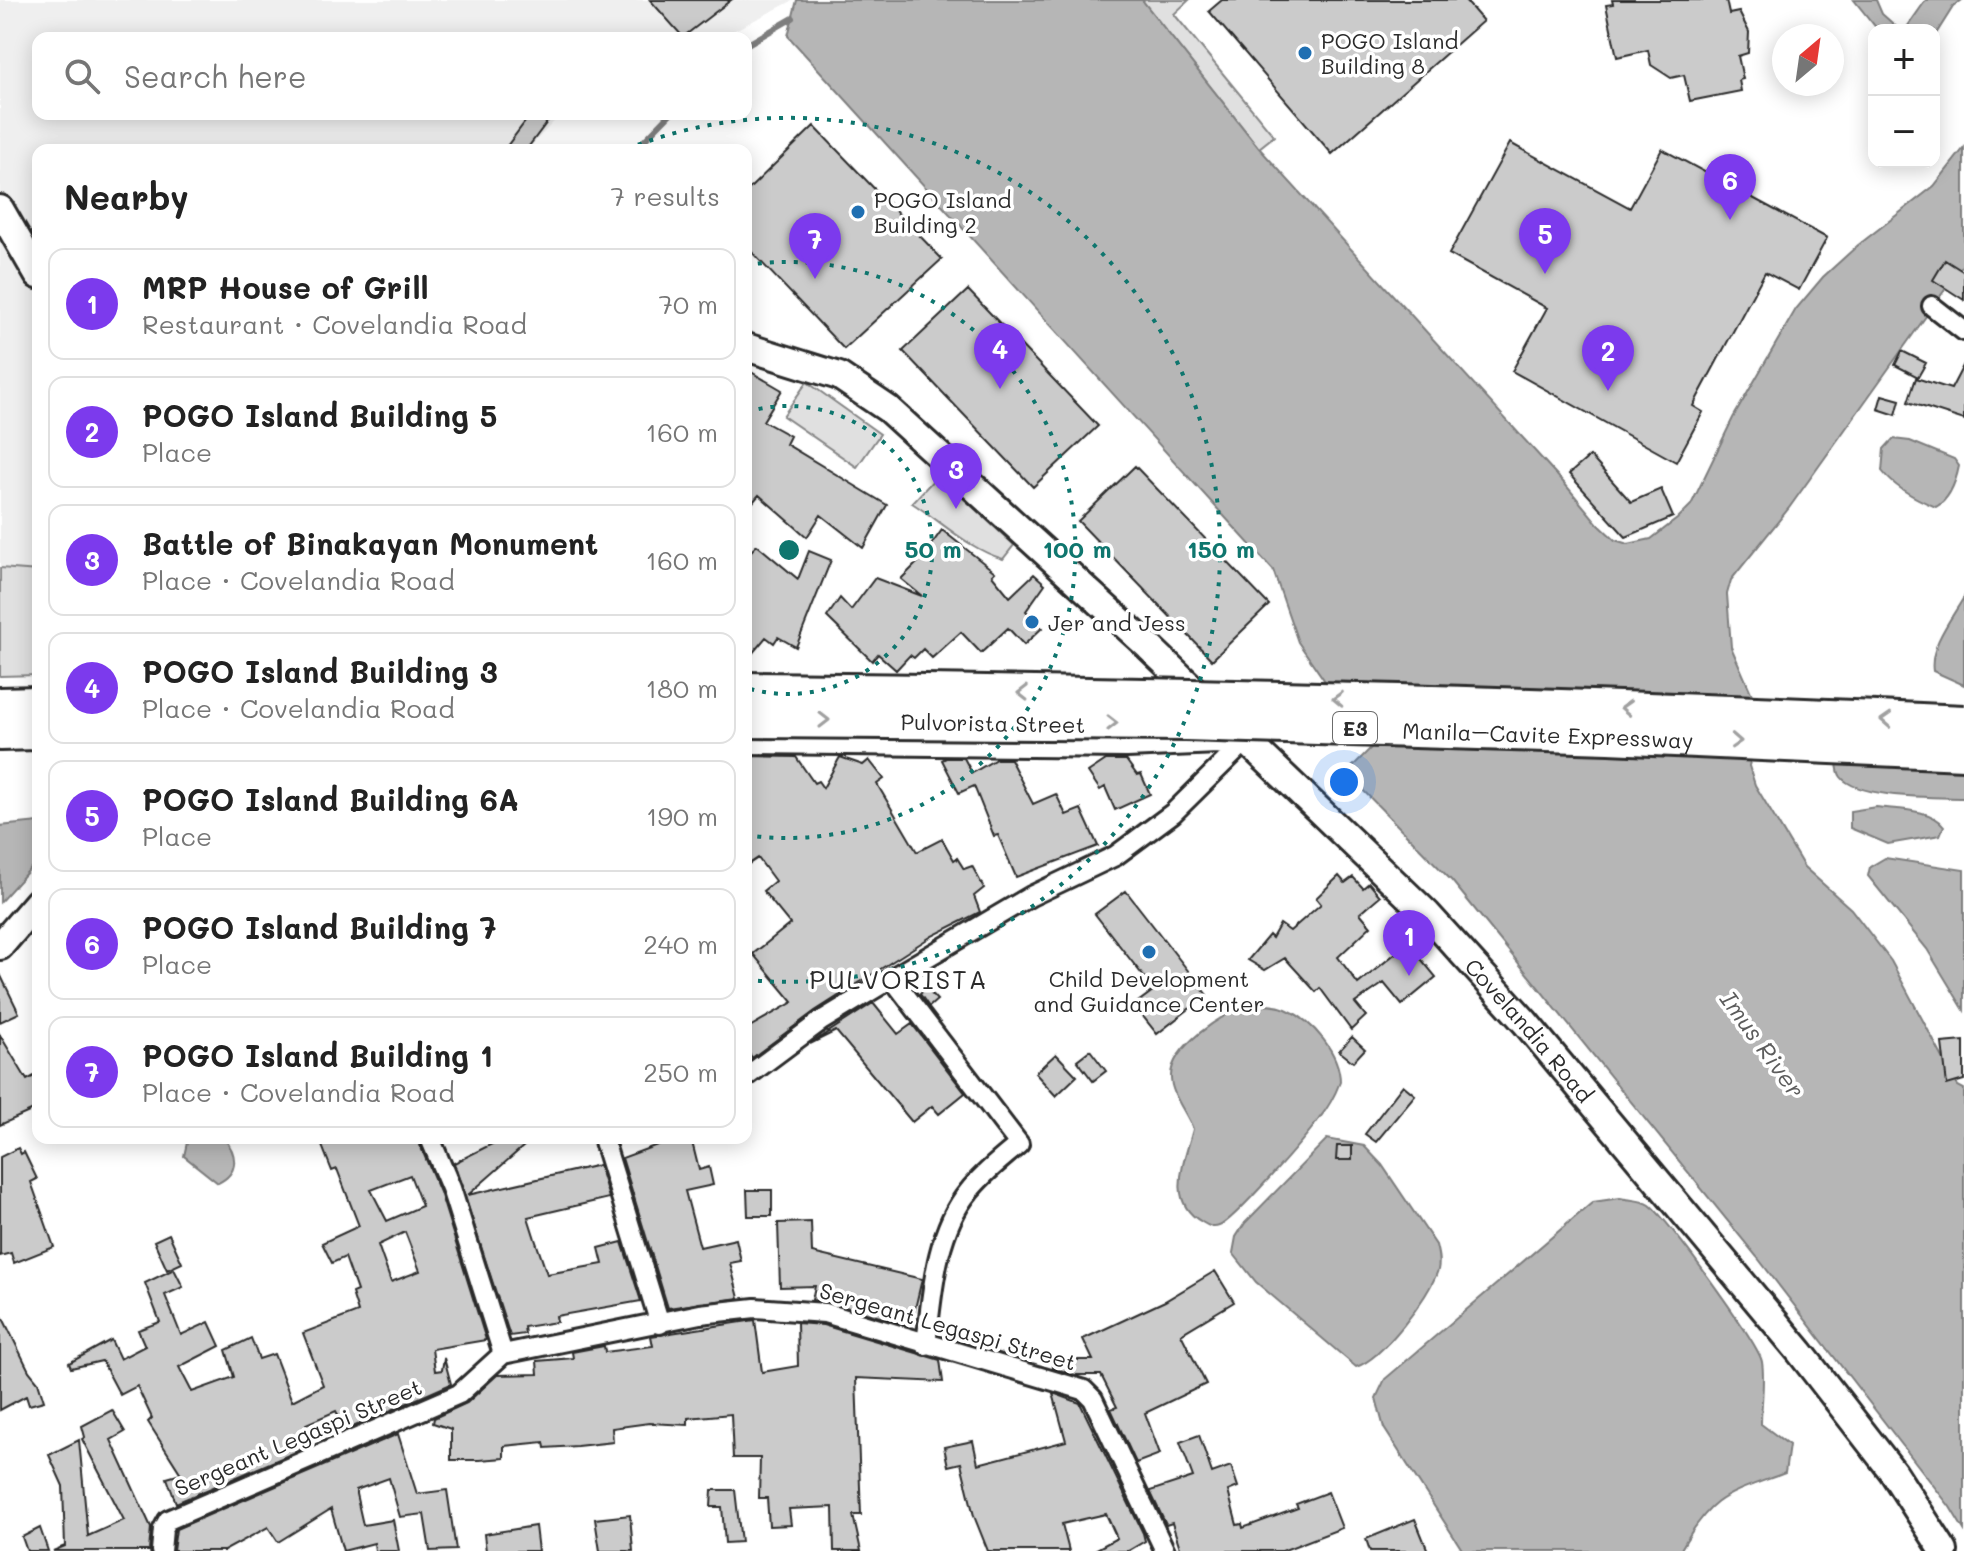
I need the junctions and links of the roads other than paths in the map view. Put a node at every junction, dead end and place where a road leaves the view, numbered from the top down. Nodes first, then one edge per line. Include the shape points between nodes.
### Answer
1 (0, 209) edge
2 (32, 265) edge
3 (1932, 306) dead end
4 (1964, 331) edge
5 (752, 349) edge
6 (752, 690) edge
7 (32, 704) edge
8 (0, 705) edge
9 (752, 720) edge
10 (1964, 723) edge
11 (32, 732) edge
12 (0, 733) edge
13 (752, 744) edge
14 (1242, 746) junction
15 (1964, 752) edge
16 (32, 909) edge
17 (0, 946) edge
18 (892, 978) junction
19 (752, 1071) edge
20 (433, 1144) edge
21 (605, 1144) edge
22 (660, 1324) junction
23 (926, 1345) junction
24 (503, 1354) junction
25 (1161, 1550) edge
26 (161, 1551) edge
27 (1944, 1551) edge

1 - 2 main road
3 - 4 street
5 - 14 main road, Covelandia Road via 825,370 875,398 1149,647
10 -> 6 highway, Manila–Cavite Expressway / E3, bridge via 1173,694
7 - 8 highway
9 -> 15 highway, Manila–Cavite Expressway / E3, bridge via 1218,724
11 - 12 highway
13 - 14 street, Pulvorista Street
14 - 18 street via 1173,813 1115,856 1042,890
14 - 27 main road, Covelandia Road via 1427,914 1525,1022 1800,1352 1893,1472
16 - 17 main road
18 - 19 street
18 - 23 street via 1019,1144 968,1191 951,1219 933,1286
20 - 24 street
21 - 22 street
22 - 23 street, Sergeant Legaspi Street via 700,1314 791,1309 825,1313
22 - 24 street, Sergeant Legaspi Street
23 - 25 street, Sergeant Legaspi Street via 1084,1390 1093,1399
24 - 26 street, Sergeant Legaspi Street via 459,1394 168,1520

